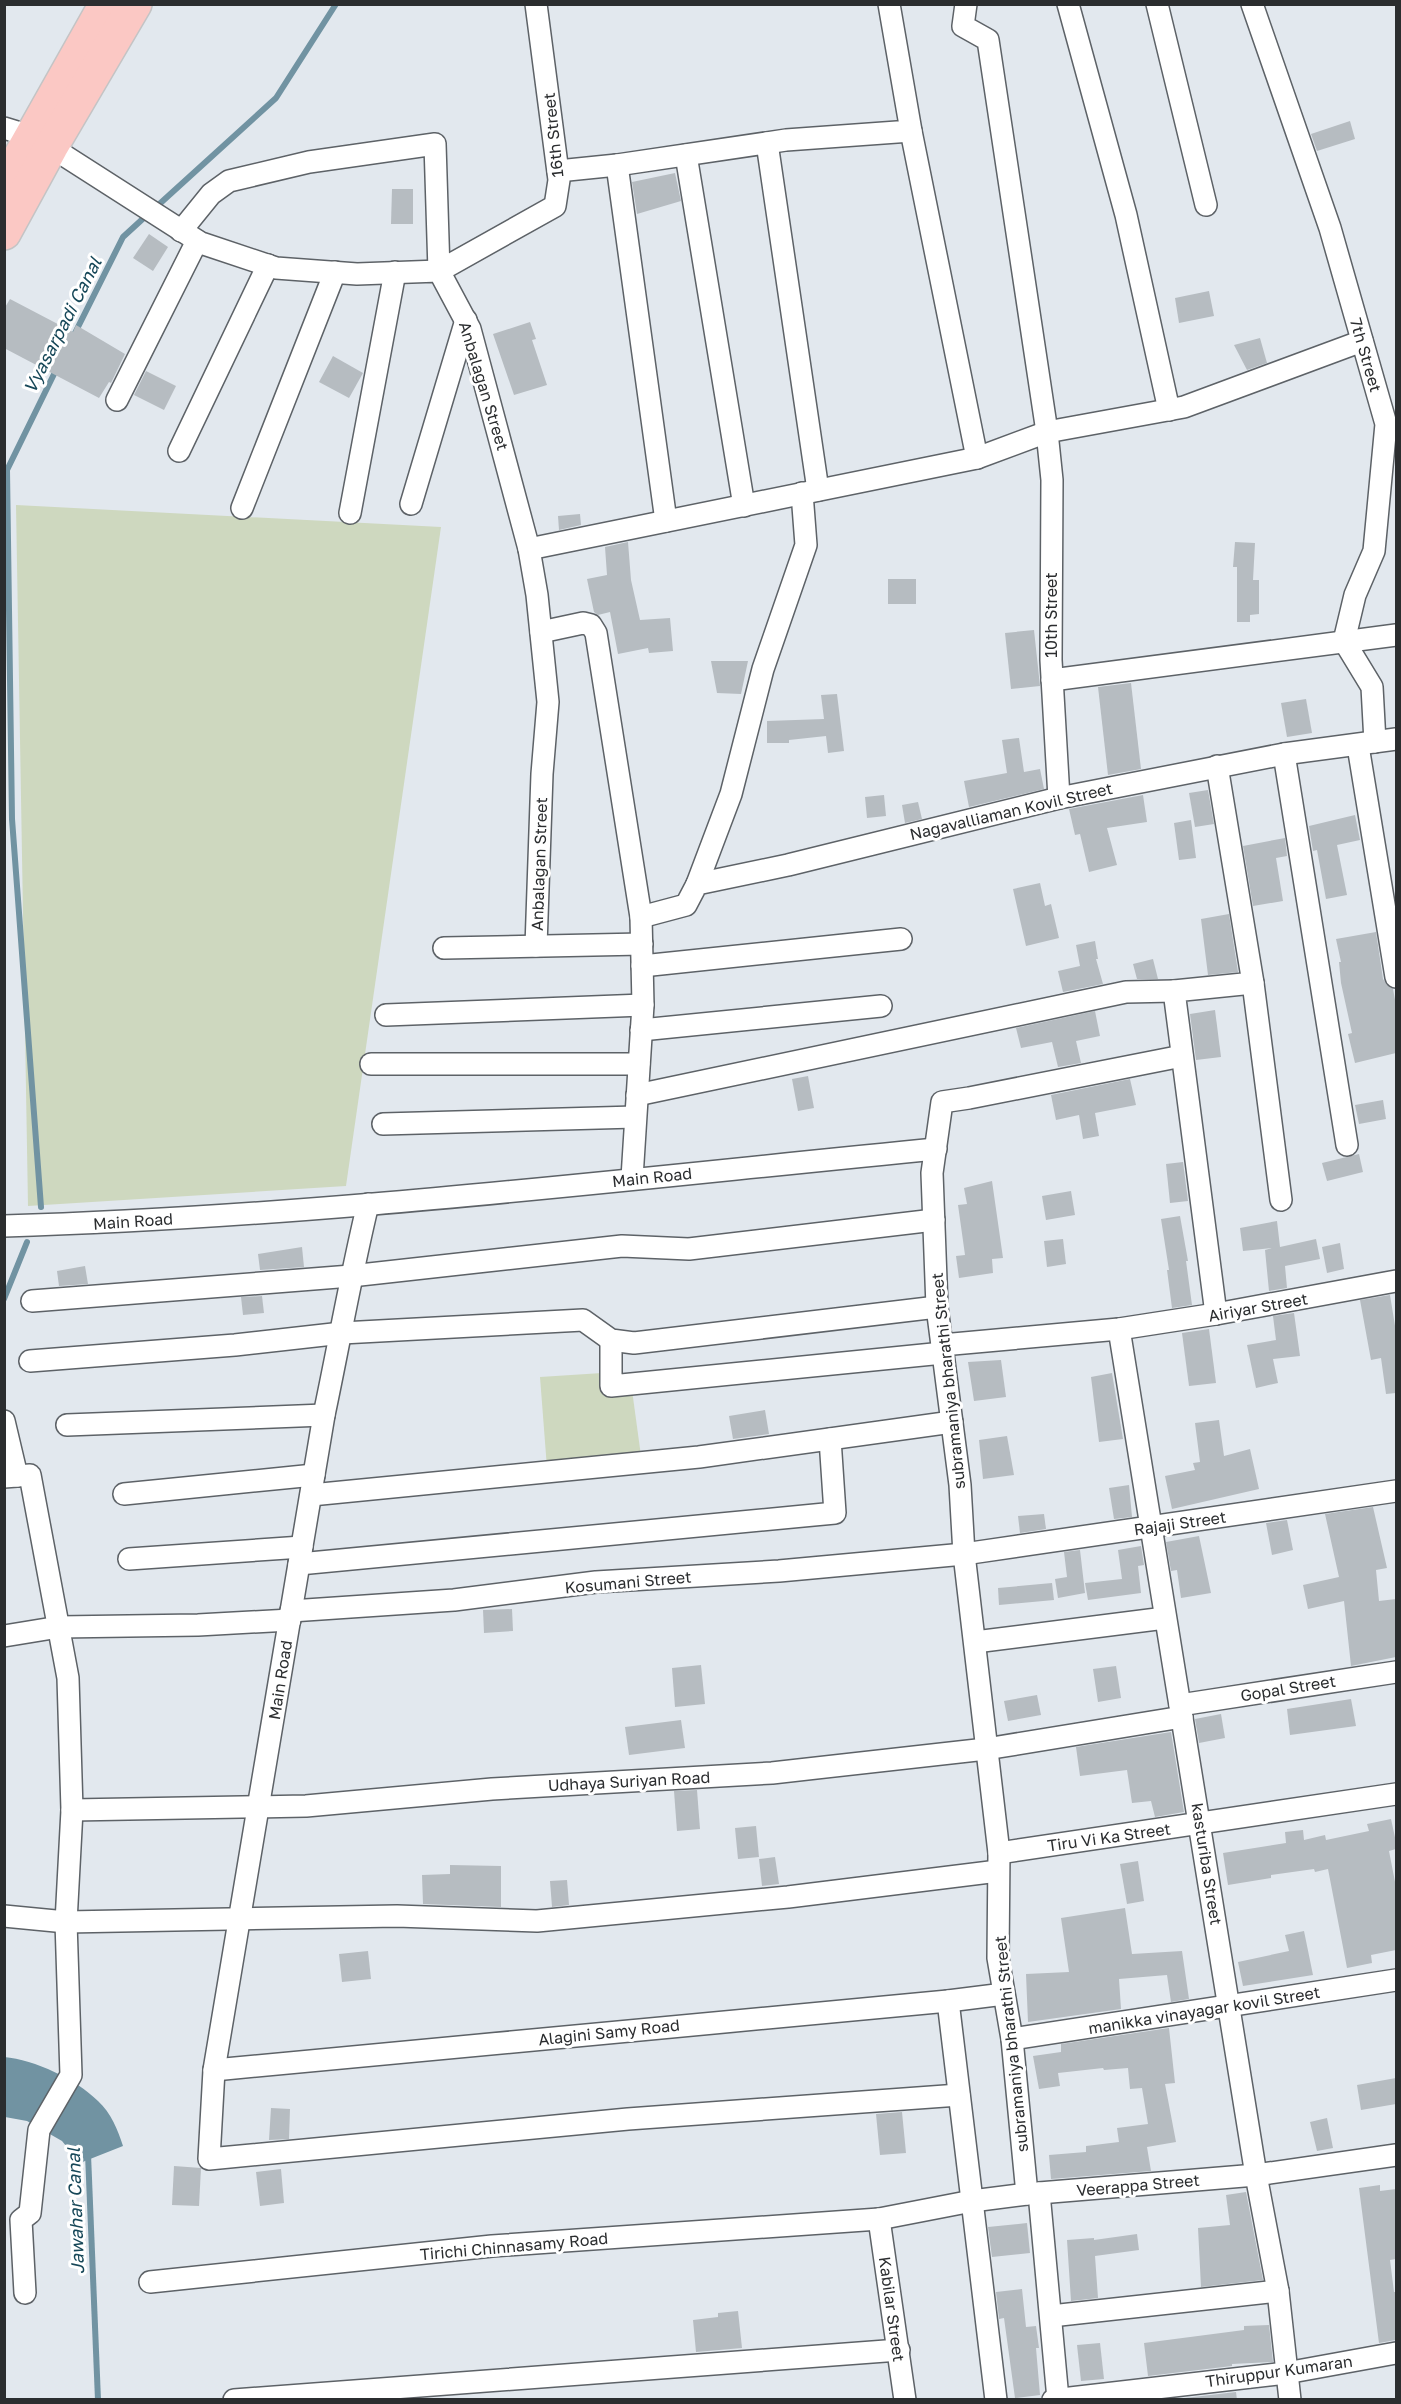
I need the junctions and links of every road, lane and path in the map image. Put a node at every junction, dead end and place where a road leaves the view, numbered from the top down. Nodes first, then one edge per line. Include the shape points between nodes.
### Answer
1 (105, 4) edge
2 (135, 4) edge
3 (536, 4) edge
4 (889, 4) edge
5 (966, 4) edge
6 (1068, 4) edge
7 (1157, 4) edge
8 (1252, 4) edge
9 (911, 130) junction
10 (29, 137) edge
11 (767, 143) junction
12 (686, 155) junction
13 (617, 165) junction
14 (558, 171) junction
15 (4, 185) edge
16 (1206, 205) dead end
17 (4, 234) edge
18 (189, 236) junction
19 (268, 265) junction
20 (439, 271) junction
21 (335, 272) junction
22 (395, 272) junction
23 (465, 320) junction
24 (1362, 341) junction
25 (117, 400) dead end
26 (1169, 410) junction
27 (1047, 432) junction
28 (179, 451) dead end
29 (977, 458) junction
30 (810, 491) junction
31 (411, 504) dead end
32 (744, 506) junction
33 (242, 508) dead end
34 (350, 513) dead end
35 (666, 521) junction
36 (529, 549) junction
37 (541, 632) junction
38 (1396, 635) edge
39 (1344, 641) junction
40 (1052, 680) junction
41 (1396, 739) edge
42 (1367, 744) junction
43 (1284, 754) junction
44 (1217, 766) junction
45 (1059, 798) junction
46 (698, 884) junction
47 (641, 917) junction
48 (902, 939) dead end
49 (642, 944) junction
50 (536, 946) junction
51 (444, 948) dead end
52 (642, 966) junction
53 (1396, 977) edge
54 (1253, 983) junction
55 (1174, 991) junction
56 (643, 1005) junction
57 (881, 1006) dead end
58 (386, 1015) dead end
59 (641, 1030) junction
60 (1182, 1056) junction
61 (371, 1064) dead end
62 (639, 1064) junction
63 (637, 1095) junction
64 (636, 1117) junction
65 (383, 1124) dead end
66 (1347, 1145) dead end
67 (936, 1149) junction
68 (632, 1178) junction
69 (1281, 1200) dead end
70 (368, 1204) junction
71 (934, 1220) junction
72 (4, 1226) edge
73 (351, 1276) junction
74 (1396, 1281) edge
75 (32, 1301) dead end
76 (937, 1307) junction
77 (1216, 1314) junction
78 (1119, 1329) junction
79 (342, 1333) junction
80 (611, 1340) junction
81 (942, 1349) junction
82 (30, 1361) dead end
83 (324, 1415) junction
84 (4, 1421) edge
85 (952, 1422) junction
86 (67, 1425) dead end
87 (830, 1439) junction
88 (11, 1477) edge
89 (312, 1485) junction
90 (1396, 1491) edge
91 (124, 1494) dead end
92 (1150, 1528) junction
93 (964, 1554) junction
94 (300, 1556) junction
95 (129, 1559) dead end
96 (290, 1615) junction
97 (1165, 1618) junction
98 (59, 1627) junction
99 (4, 1636) edge
100 (975, 1642) junction
101 (1396, 1672) edge
102 (1181, 1711) junction
103 (986, 1749) junction
104 (1396, 1794) edge
105 (259, 1807) junction
106 (72, 1810) junction
107 (1200, 1824) junction
108 (998, 1862) junction
109 (4, 1916) edge
110 (240, 1920) junction
111 (66, 1922) junction
112 (1396, 1980) edge
113 (1004, 1994) junction
114 (948, 2001) junction
115 (1229, 2007) junction
116 (1012, 2039) junction
117 (214, 2070) junction
118 (959, 2096) junction
119 (1396, 2155) edge
120 (1256, 2175) junction
121 (1033, 2194) junction
122 (972, 2201) junction
123 (879, 2219) junction
124 (150, 2282) dead end
125 (1278, 2290) junction
126 (25, 2293) dead end
127 (1051, 2316) junction
128 (899, 2350) junction
129 (1396, 2353) edge
130 (1286, 2373) junction
131 (262, 2399) edge
132 (1064, 2399) edge
133 (234, 2400) edge
134 (904, 2400) edge
135 (996, 2400) edge
136 (1290, 2400) edge

1 - 10 main road
2 - 10 main road
3 - 14 street, 16th Street
4 - 9 street
5 - 27 street, 10th Street via 963,26 988,40
6 - 26 street via 1126,215
7 - 16 street
8 - 24 street, 7th Street via 1330,228
9 - 11 street
9 - 29 street
10 - 15 main road
10 - 17 main road
10 - 18 street
11 - 12 street
11 - 30 street
12 - 13 street
12 - 32 street
13 - 14 street
13 - 35 street
14 - 20 street, 16th Street via 555,206
18 - 19 street
18 - 20 street via 211,194 229,181 309,162 435,144
18 - 25 street
19 - 21 street
19 - 28 street
20 - 22 street
20 - 23 street, Anbalagan Street
21 - 22 street
21 - 33 street
22 - 34 street
23 - 31 street
23 - 36 street, Anbalagan Street
24 - 26 street
24 - 39 street, 7th Street via 1386,424 1374,551 1355,595
26 - 27 street
27 - 29 street
27 - 40 street, 10th Street via 1052,480
29 - 30 street
30 - 32 street
30 - 46 street via 806,545 763,669 731,794
32 - 35 street
35 - 36 street
36 - 37 street, Anbalagan Street
37 - 47 street via 583,623 591,625 596,633
37 - 50 street, Anbalagan Street via 548,702
38 - 39 street
39 - 40 street
39 - 42 street via 1372,687
40 - 45 street, 10th Street
41 - 42 street, Nagavalliaman Kovil Street
42 - 43 street, Nagavalliaman Kovil Street
42 - 53 street
43 - 44 street, Nagavalliaman Kovil Street
43 - 66 street
44 - 45 street, Nagavalliaman Kovil Street
44 - 54 street
45 - 46 street, Nagavalliaman Kovil Street
46 - 47 street via 686,904
47 - 49 street
48 - 52 street
49 - 50 street
49 - 52 street
50 - 51 street
52 - 56 street
54 - 55 street
54 - 69 street
55 - 60 street
55 - 63 street via 1126,992
56 - 58 street
56 - 59 street
57 - 59 street
59 - 62 street
60 - 67 street, subramaniya bharathi Street via 942,1102
60 - 77 street
61 - 62 street
62 - 63 street
63 - 64 street
64 - 65 street
64 - 68 street
67 - 68 street, Main Road
67 - 71 street, subramaniya bharathi Street via 932,1173
68 - 70 street, Main Road
70 - 72 street, Main Road via 89,1224
70 - 73 street, Main Road
71 - 73 street via 689,1249 622,1246
71 - 76 street, subramaniya bharathi Street
73 - 75 street
73 - 79 street, Main Road
74 - 77 street, Airiyar Street
76 - 80 street via 634,1342
76 - 81 street, subramaniya bharathi Street
77 - 78 street, Airiyar Street
78 - 81 street, Airiyar Street
78 - 92 street, kasturiba Street
79 - 80 street via 583,1320
79 - 82 street
79 - 83 street, Main Road
80 - 81 street, Airiyar Street via 611,1386
81 - 85 street, subramaniya bharathi Street
83 - 86 street
83 - 89 street, Main Road
84 - 88 street
85 - 87 street
85 - 93 street, subramaniya bharathi Street
87 - 89 street via 699,1457
87 - 94 street via 835,1513
88 - 98 street via 30,1475
89 - 91 street
89 - 94 street, Main Road
90 - 92 street, Rajaji Street
92 - 93 street, Rajaji Street
92 - 97 street, kasturiba Street
93 - 96 street, Kosumani Street via 596,1582
93 - 100 street, subramaniya bharathi Street
94 - 95 street
94 - 96 street, Main Road
96 - 98 street, Kosumani Street via 198,1625
96 - 105 street, Main Road
97 - 100 street
97 - 102 street, kasturiba Street
98 - 99 street, Kosumani Street
98 - 106 street via 68,1678
100 - 103 street, subramaniya bharathi Street
101 - 102 street, Gopal Street
102 - 103 street, Udhaya Suriyan Road
102 - 107 street, kasturiba Street
103 - 105 street, Udhaya Suriyan Road via 772,1773
103 - 108 street, subramaniya bharathi Street
104 - 107 street, Tiru Vi Ka Street
105 - 106 street, Udhaya Suriyan Road
105 - 110 street, Main Road
106 - 111 street
107 - 108 street, Tiru Vi Ka Street
107 - 115 street, kasturiba Street
108 - 110 street, Tiru Vi Ka Street via 788,1897 537,1921 397,1916
108 - 113 street, subramaniya bharathi Street via 999,1958
109 - 111 street, Tiru Vi Ka Street
110 - 111 street, Tiru Vi Ka Street
110 - 117 street, Main Road
111 - 126 street via 71,2075 39,2131 30,2213 21,2220
112 - 115 street, manikka vinayagar kovil Street
113 - 114 street, Alagini Samy Road
113 - 116 street, subramaniya bharathi Street
114 - 117 street, Alagini Samy Road
114 - 118 street
115 - 116 street, manikka vinayagar kovil Street
115 - 120 street, kasturiba Street
116 - 121 street, subramaniya bharathi Street
117 - 118 street, Main Road via 209,2159 628,2119
118 - 122 street
119 - 120 street, Veerappa Street
120 - 121 street, Veerappa Street
120 - 125 street, kasturiba Street
121 - 122 street, Veerappa Street
121 - 127 street, subramaniya bharathi Street
122 - 123 street, Veerappa Street
122 - 135 street
123 - 124 street, Tirichi Chinnasamy Road via 492,2246
123 - 128 street, Kabilar Street
125 - 127 street
125 - 130 street, kasturiba Street
127 - 132 street, subramaniya bharathi Street
128 - 131 street
128 - 134 street, Kabilar Street
129 - 130 street, Thiruppur Kumaran
130 - 132 street, Thiruppur Kumaran
130 - 136 street, kasturiba Street
131 - 133 street

